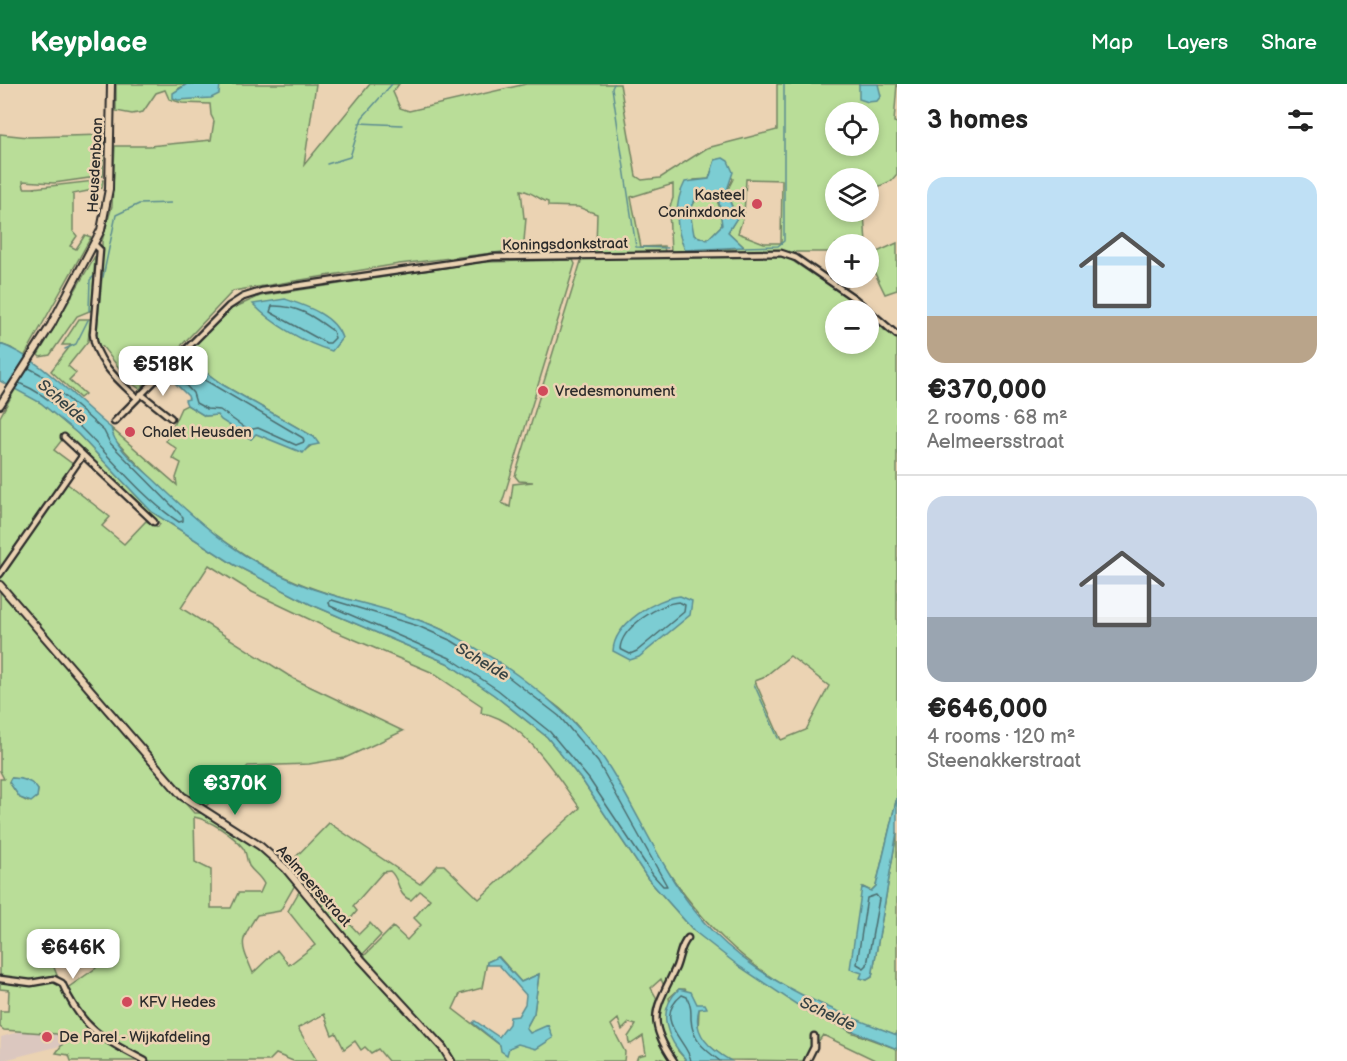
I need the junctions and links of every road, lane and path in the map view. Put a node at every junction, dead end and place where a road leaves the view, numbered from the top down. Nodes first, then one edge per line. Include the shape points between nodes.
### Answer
1 (111, 84) edge
2 (94, 245) junction
3 (897, 335) edge
4 (139, 396) junction
5 (1, 402) edge
6 (171, 418) dead end
7 (114, 422) dead end
8 (64, 437) dead end
9 (82, 455) junction
10 (152, 520) dead end
11 (0, 573) edge
12 (0, 585) edge
13 (688, 938) dead end
14 (0, 979) edge
15 (814, 1036) dead end
16 (145, 1061) edge
17 (451, 1061) edge
18 (674, 1061) edge
19 (807, 1061) edge

1 - 2 street, Heusdenbaan via 109,189 105,218
2 - 4 street via 100,250 95,345 113,376
2 - 5 street, Heusdenbaan
3 - 4 street, Koningsdonkstraat via 854,298 796,258 781,254 493,257 262,291 232,303
4 - 6 street
4 - 7 street
8 - 9 street
9 - 10 street
9 - 11 street
12 - 17 street, Aelmeersstraat via 182,796 260,846 286,869
13 - 18 street via 655,1011 657,1029
14 - 16 street via 32,983 54,979 62,983 86,1025 104,1040
15 - 19 street

